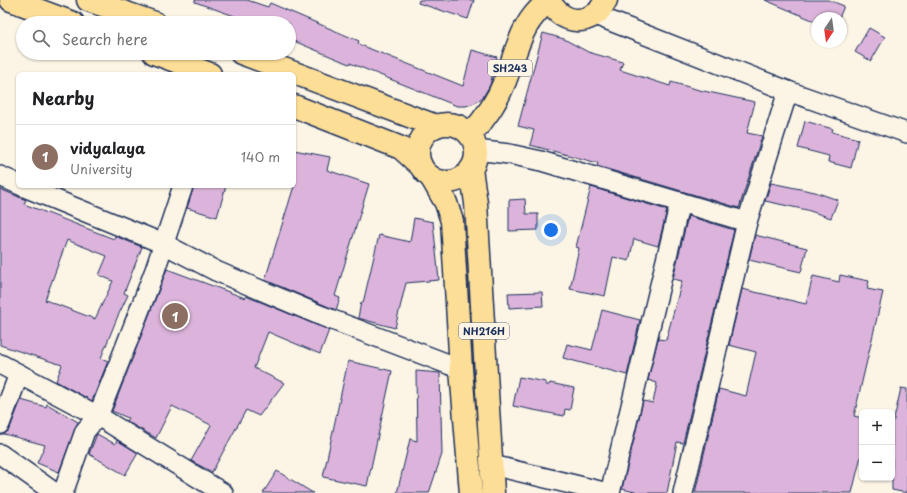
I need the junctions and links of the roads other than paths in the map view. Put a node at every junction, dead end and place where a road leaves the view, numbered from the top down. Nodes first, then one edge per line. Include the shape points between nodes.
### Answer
1 (11, 0) edge
2 (88, 0) edge
3 (549, 0) edge
4 (600, 8) edge
5 (54, 16) edge
6 (134, 16) edge
7 (173, 60) edge
8 (260, 60) edge
9 (205, 72) edge
10 (292, 72) edge
11 (296, 74) edge
12 (788, 91) junction
13 (296, 107) edge
14 (436, 126) junction
15 (907, 132) edge
16 (472, 152) junction
17 (426, 171) junction
18 (0, 176) edge
19 (16, 183) edge
20 (27, 188) edge
21 (182, 188) edge
22 (680, 202) junction
23 (747, 222) junction
24 (164, 244) junction
25 (0, 364) edge
26 (461, 369) junction
27 (19, 374) junction
28 (98, 416) junction
29 (0, 424) edge
30 (0, 454) edge
31 (492, 465) junction
32 (55, 493) edge
33 (63, 493) edge
34 (223, 493) edge
35 (471, 493) edge
36 (493, 493) edge
37 (609, 493) edge
38 (683, 493) edge

1 - 5 main road
2 - 6 main road
3 - 4 main road, SH243 via 560,16 578,21
3 - 16 main road, SH243 via 524,28 505,82
4 - 12 street
7 - 9 main road
8 - 10 main road
11 - 14 main road
12 - 15 street
12 - 23 street
13 - 17 main road, NH216H via 401,148
14 - 16 main road via 455,125 463,129
14 - 17 main road, NH216H via 422,138 418,147 418,157
16 - 17 main road via 457,180 439,181
16 - 22 street via 509,154
16 - 31 main road, NH216H
17 - 26 main road, NH216H via 446,203 452,221
18 - 19 street
20 - 24 street
21 - 24 street
22 - 23 street
22 - 37 street
23 - 38 street
24 - 26 street via 216,271 322,316
24 - 28 street
25 - 27 street
26 - 35 main road, NH216H
27 - 28 street
27 - 29 street
28 - 33 street via 85,432
28 - 34 street
30 - 32 street
31 - 36 main road, NH216H
31 - 37 street

